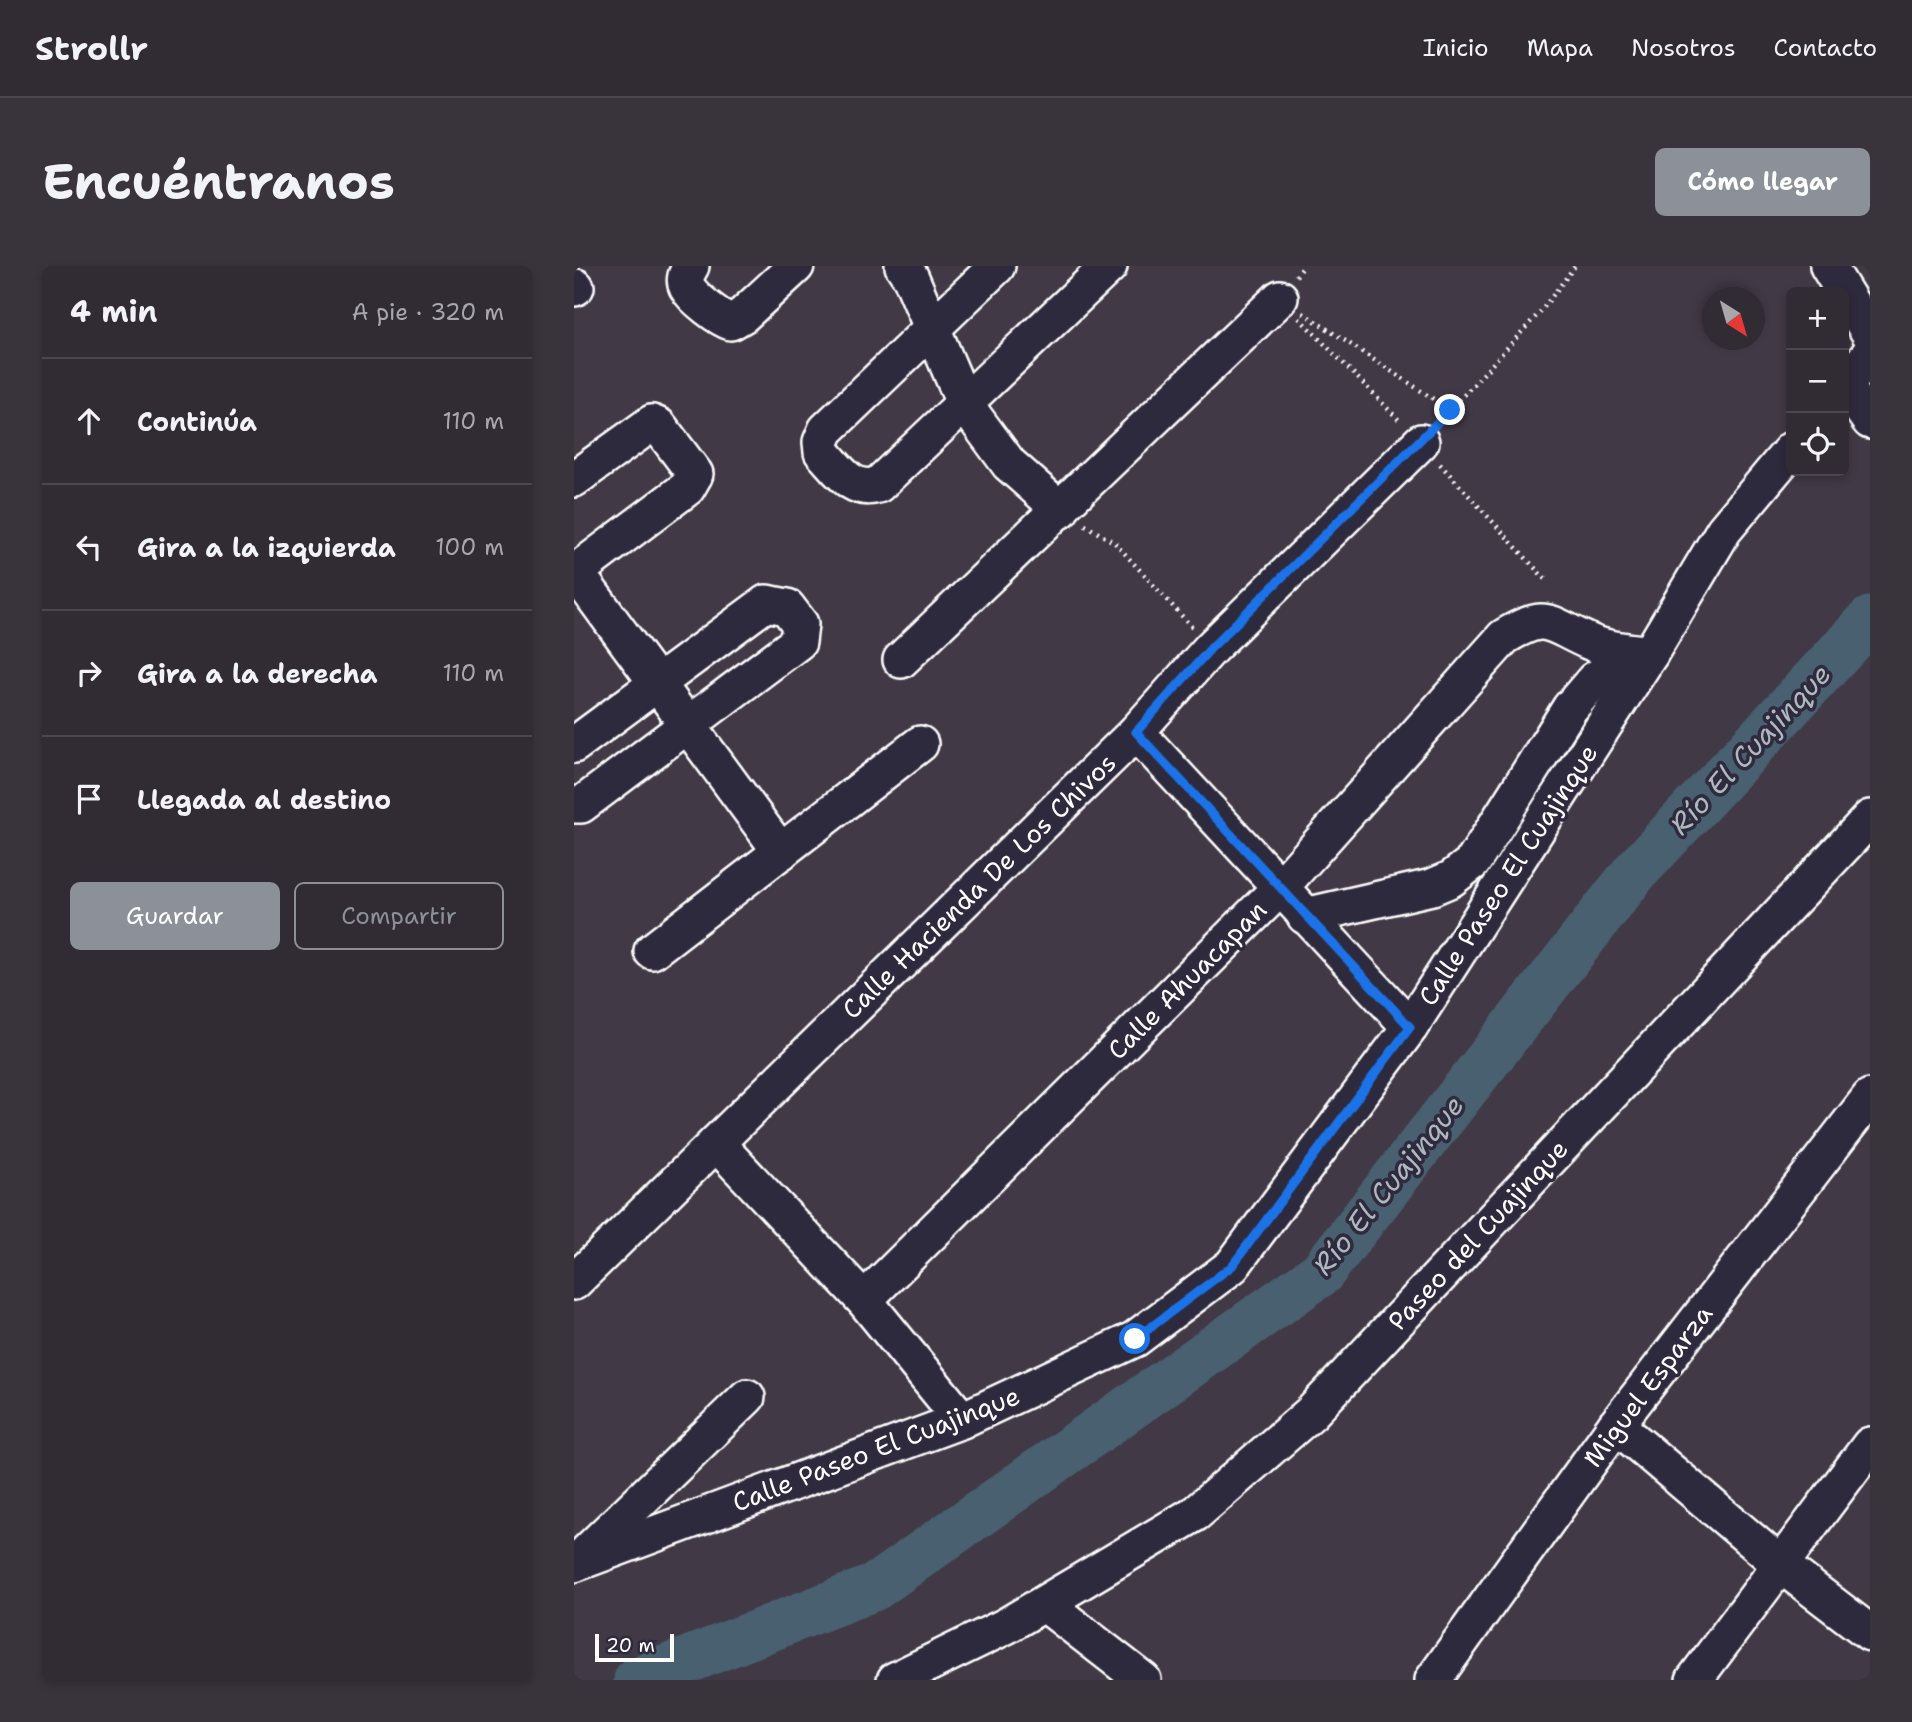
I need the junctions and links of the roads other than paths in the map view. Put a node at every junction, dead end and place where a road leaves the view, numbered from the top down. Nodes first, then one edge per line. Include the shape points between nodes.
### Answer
1 (691, 266) edge
2 (796, 266) edge
3 (902, 266) edge
4 (997, 266) edge
5 (1109, 266) edge
6 (1828, 266) edge
7 (1280, 298) road end
8 (933, 327) junction
9 (1870, 334) edge
10 (1870, 353) edge
11 (1849, 380) edge
12 (1849, 394) edge
13 (964, 403) junction
14 (1870, 421) edge
15 (1421, 442) road end
16 (1786, 456) edge
17 (574, 479) edge
18 (1061, 510) junction
19 (575, 571) edge
20 (1650, 654) junction
21 (901, 660) dead end
22 (657, 682) junction
23 (689, 725) junction
24 (1136, 732) junction
25 (920, 744) dead end
26 (574, 745) edge
27 (574, 805) edge
28 (1870, 818) edge
29 (781, 852) junction
30 (1279, 889) junction
31 (1305, 916) junction
32 (652, 951) dead end
33 (1410, 1027) junction
34 (1870, 1097) edge
35 (716, 1143) junction
36 (574, 1282) edge
37 (864, 1300) junction
38 (747, 1397) dead end
39 (962, 1420) junction
40 (1616, 1425) junction
41 (1870, 1446) edge
42 (575, 1563) edge
43 (1781, 1564) junction
44 (1045, 1604) junction
45 (1870, 1633) edge
46 (895, 1680) edge
47 (1143, 1680) edge
48 (1433, 1680) edge
49 (1694, 1680) edge

1 - 2 street via 687,287 721,320 731,322
3 - 8 street
4 - 8 street
5 - 13 street
6 - 9 street
7 - 18 street
8 - 13 street
8 - 13 street via 826,430 822,452 853,485 878,485
10 - 11 street
12 - 14 street
13 - 18 street via 1009,464
15 - 24 street, Calle Hacienda De Los Chivos via 1211,648
16 - 20 street, Calle Paseo El Cuajinque via 1724,530
17 - 19 street via 652,423 695,474 687,488
18 - 21 street
19 - 22 street
20 - 30 street, Calle Ahuacapan via 1592,643 1559,625 1530,621 1504,638
20 - 31 street via 1613,667 1594,680 1570,708 1473,862 1451,879
20 - 33 street, Calle Paseo El Cuajinque
22 - 23 street
22 - 23 street via 766,603 787,607 800,624 798,642
22 - 26 street
23 - 27 street via 581,806
23 - 29 street
24 - 30 street
24 - 35 street, Calle Hacienda De Los Chivos
25 - 29 street
28 - 44 street, Paseo del Cuajinque via 1311,1413 1196,1513
29 - 32 street
30 - 31 street
30 - 37 street, Calle Ahuacapan
31 - 33 street
33 - 39 street, Calle Paseo El Cuajinque via 1232,1266 1135,1339
34 - 40 street, Miguel Esparza
35 - 36 street, Calle Hacienda De Los Chivos
35 - 37 street
37 - 39 street
38 - 42 street
39 - 42 street, Calle Paseo El Cuajinque
40 - 43 street
40 - 48 street, Miguel Esparza
41 - 43 street
43 - 45 street
43 - 49 street
44 - 46 street, Paseo del Cuajinque
44 - 47 street

